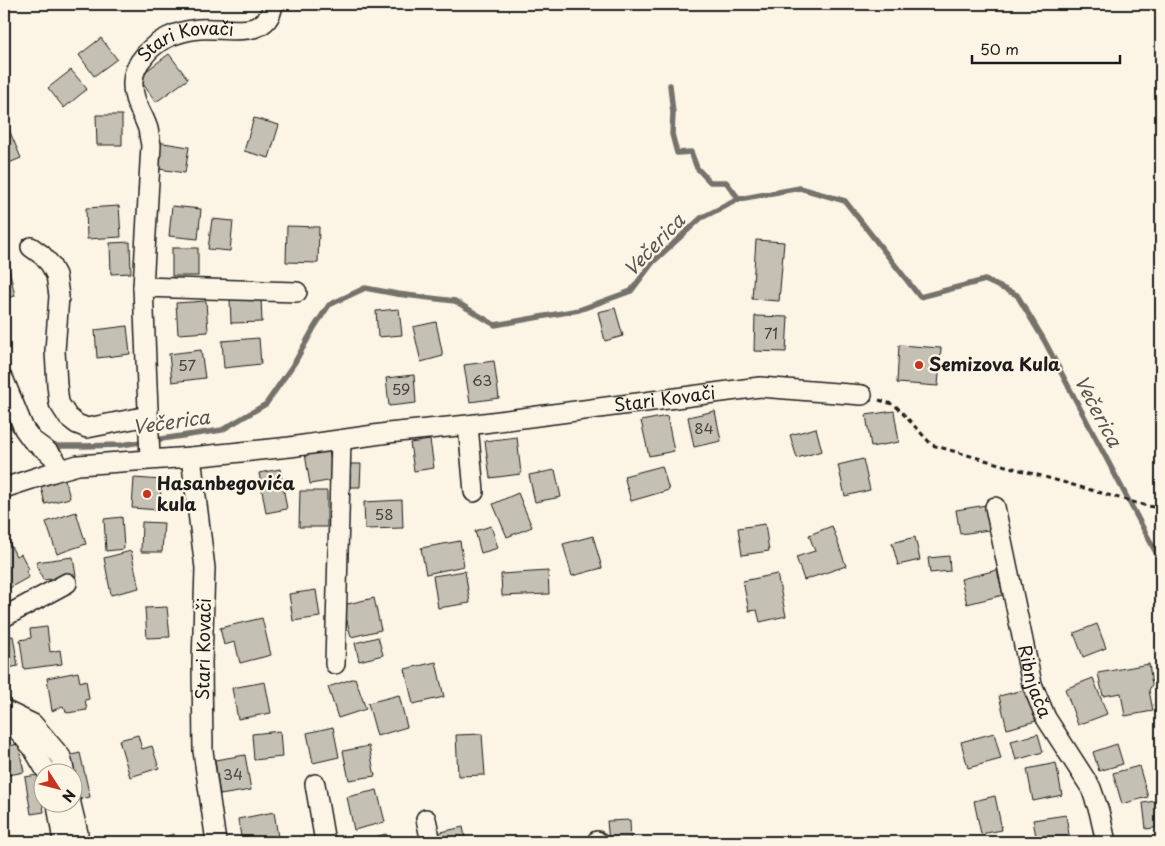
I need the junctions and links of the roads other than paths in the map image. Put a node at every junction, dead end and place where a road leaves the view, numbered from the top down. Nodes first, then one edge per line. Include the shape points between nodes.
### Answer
1 (273, 4) edge
2 (31, 248) dead end
3 (143, 287) junction
4 (297, 292) dead end
5 (4, 380) edge
6 (862, 395) road end
7 (148, 421) junction
8 (468, 425) junction
9 (341, 440) junction
10 (150, 457) junction
11 (191, 457) junction
12 (53, 472) junction
13 (4, 488) edge
14 (474, 492) dead end
15 (995, 507) dead end
16 (67, 583) dead end
17 (4, 617) edge
18 (335, 664) dead end
19 (4, 710) edge
20 (4, 714) edge
21 (42, 764) edge
22 (63, 764) edge
23 (315, 784) dead end
24 (61, 814) edge
25 (71, 814) edge
26 (426, 819) dead end
27 (70, 837) edge
28 (216, 842) edge
29 (325, 842) edge
30 (431, 842) edge
31 (1106, 842) edge

1 - 3 street, Stari Kovači via 268,18 260,26 246,30 201,28 180,31 149,49 138,64 132,81 134,100 148,129 150,145
2 - 7 street via 42,254 56,275 59,296 55,351 57,385 59,403 68,417 87,428
3 - 4 street
3 - 7 street, Stari Kovači
5 - 12 street via 24,429 55,460 57,465
6 - 8 street, Stari Kovači via 760,387
7 - 10 street, Stari Kovači
8 - 9 street, Stari Kovači
8 - 14 street
9 - 11 street, Stari Kovači
9 - 18 street
10 - 11 street, Stari Kovači
10 - 12 street, Stari Kovači via 78,465
11 - 28 street, Stari Kovači via 205,568 203,751
12 - 13 street, Stari Kovači
15 - 31 street, Ribnjača via 1032,684 1046,718 1091,788
16 - 17 street
19 - 22 street via 33,724 62,757
20 - 21 street
23 - 29 street
24 - 27 street
25 - 27 street
26 - 30 street

